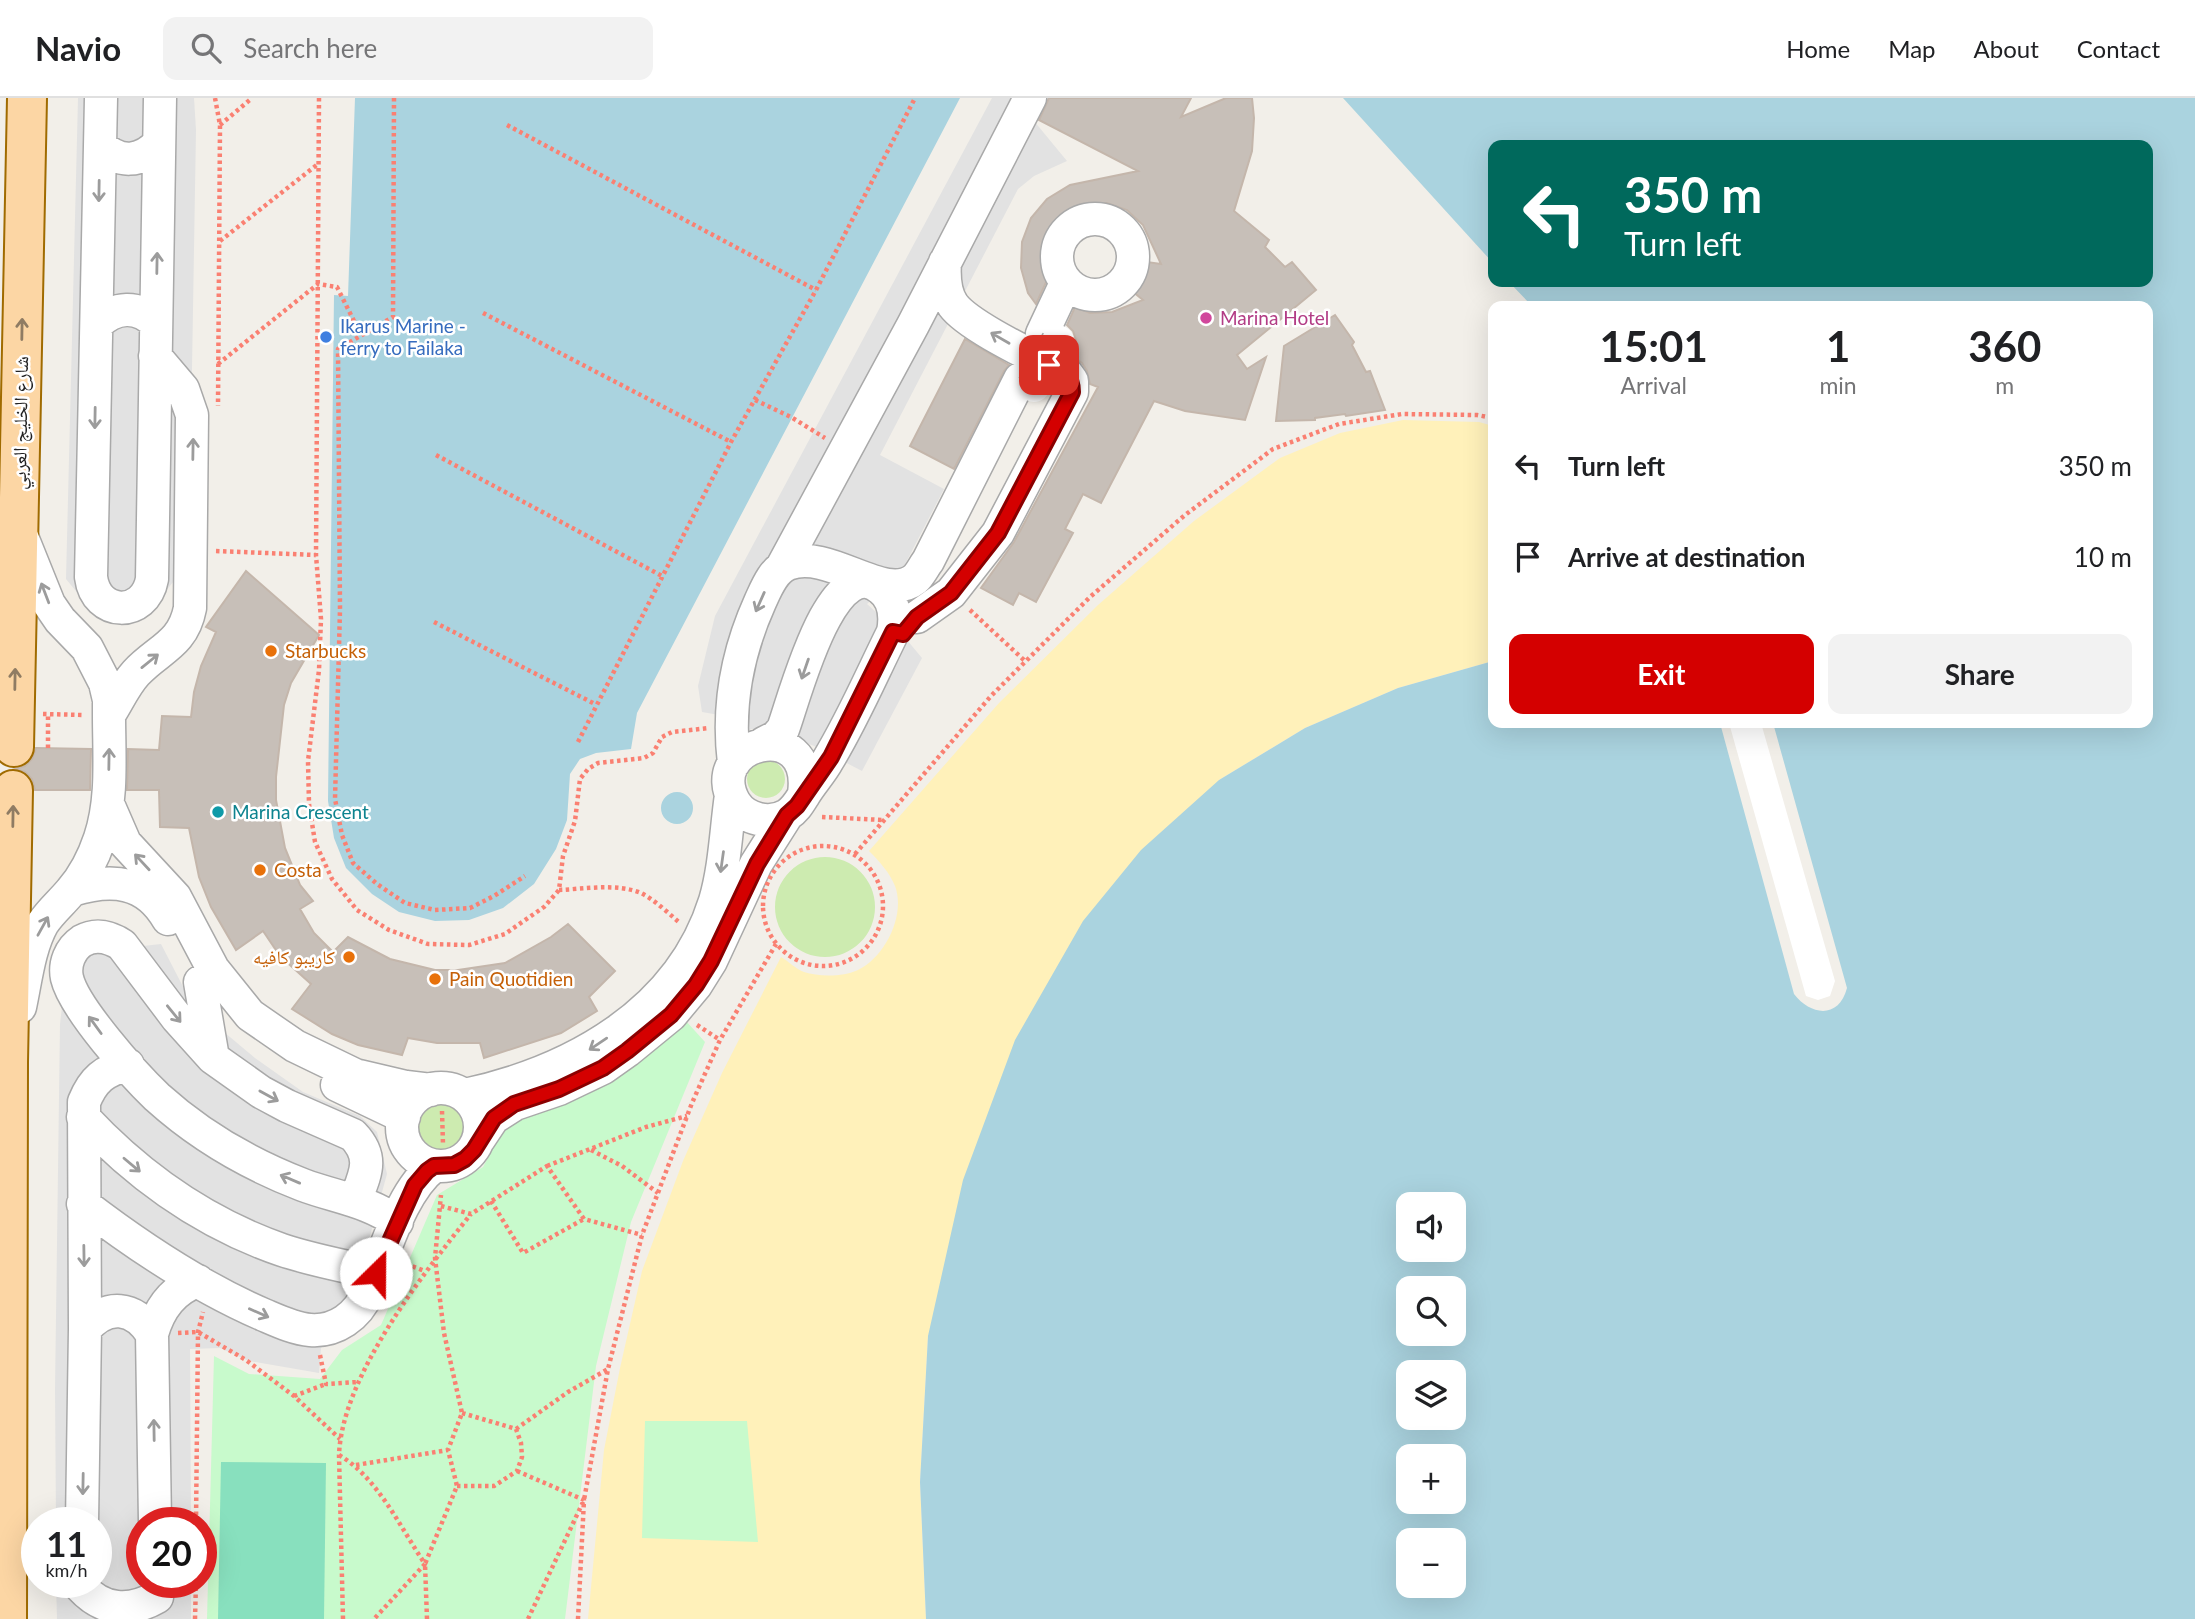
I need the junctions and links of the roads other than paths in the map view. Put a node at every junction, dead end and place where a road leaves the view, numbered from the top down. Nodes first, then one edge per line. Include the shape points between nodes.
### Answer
1 (27, 98) edge
2 (101, 98) edge
3 (183, 98) edge
4 (1030, 98) edge
5 (160, 122) edge
6 (100, 145) junction
7 (945, 262) junction
8 (1074, 288) dead end
9 (968, 320) junction
10 (156, 323) junction
11 (97, 324) junction
12 (913, 325) junction
13 (155, 356) junction
14 (1027, 382) junction
15 (810, 513) junction
16 (17, 526) junction
17 (832, 565) junction
18 (782, 567) junction
19 (870, 581) junction
20 (905, 624) junction
21 (109, 715) junction
22 (31, 731) road end
23 (764, 743) junction
24 (734, 763) junction
25 (13, 790) dead end
26 (731, 795) junction
27 (108, 804) junction
28 (796, 805) junction
29 (72, 890) junction
30 (200, 982) junction
31 (213, 1058) junction
32 (8, 1063) junction
33 (128, 1065) junction
34 (431, 1090) junction
35 (465, 1095) junction
36 (83, 1117) junction
37 (405, 1131) junction
38 (479, 1139) junction
39 (434, 1166) junction
40 (83, 1204) junction
41 (377, 1211) junction
42 (387, 1267) junction
43 (204, 1285) junction
44 (85, 1329) junction
45 (152, 1334) junction
46 (82, 1507) edge
47 (155, 1507) edge
48 (81, 1598) edge
49 (95, 1598) edge
50 (156, 1599) edge
51 (7, 1619) edge
52 (81, 1619) edge

16 -> 1 main road, شارع الخليج العربي
2 - 6 lane
3 - 5 lane
4 - 7 lane
5 - 6 lane via 151,151 141,157 118,158
10 -> 5 lane
6 -> 11 lane
7 - 9 lane via 949,296
7 - 12 lane
8 - 14 lane
9 - 12 lane via 936,317
20 -> 9 lane via 951,593 998,533 1072,392 1067,374
10 - 11 lane via 141,311 122,309
10 - 13 lane
11 -> 13 lane via 91,577 101,600 116,607 133,606 151,588
12 - 15 lane
21 -> 13 lane via 136,673 184,628 208,546 192,415 183,388
14 - 19 lane via 915,579 896,587
14 - 20 lane
15 - 17 lane via 814,548
15 - 18 lane
21 -> 16 lane via 101,674 87,648 50,604
22 -> 16 main road, شارع الخليج العربي
17 - 18 lane via 816,561
17 - 19 lane
18 -> 24 lane via 766,589 741,649 732,703
19 - 20 lane via 887,593 895,622
19 -> 23 lane via 846,589 820,624 783,729
20 - 28 lane via 831,757
27 -> 21 lane
23 - 24 lane via 752,746
23 - 28 lane via 789,750 804,769 806,781
24 - 26 lane
32 -> 25 main road
26 - 28 lane via 738,807 761,820 775,820
26 -> 35 lane via 715,901 699,939 668,984 647,1007 591,1049 534,1076
27 - 29 lane via 92,858
34 -> 27 lane via 355,1075 295,1045 250,1015 213,969 174,897 125,843
28 - 38 lane via 744,888 711,961 671,1015 603,1068 514,1104 494,1118
29 - 30 lane via 103,883 146,893 166,915
32 -> 29 lane via 36,939 51,912
30 - 31 lane
30 - 37 lane via 258,1042
33 -> 31 lane via 69,986 66,966 83,940 113,939 122,944
31 -> 41 lane via 261,1092 353,1135 361,1143
32 - 51 main road
33 - 36 lane via 99,1076 89,1088
41 -> 33 lane via 292,1181 235,1153 165,1103
34 - 35 lane
34 - 37 lane via 409,1105
35 - 38 lane via 479,1115
36 - 40 lane
36 -> 42 lane via 151,1180 219,1223 283,1250
37 - 39 lane via 418,1159
37 - 41 lane via 397,1180
38 - 39 lane via 465,1159
39 - 41 lane
40 - 43 lane
40 -> 44 lane
41 - 42 lane
43 -> 42 lane via 271,1318 316,1330 333,1327 354,1314
43 - 45 lane via 186,1285 168,1301
44 - 45 lane via 106,1312 120,1311 134,1314
44 -> 46 lane
47 -> 45 lane
48 - 52 lane
49 - 50 lane via 111,1607 135,1607

